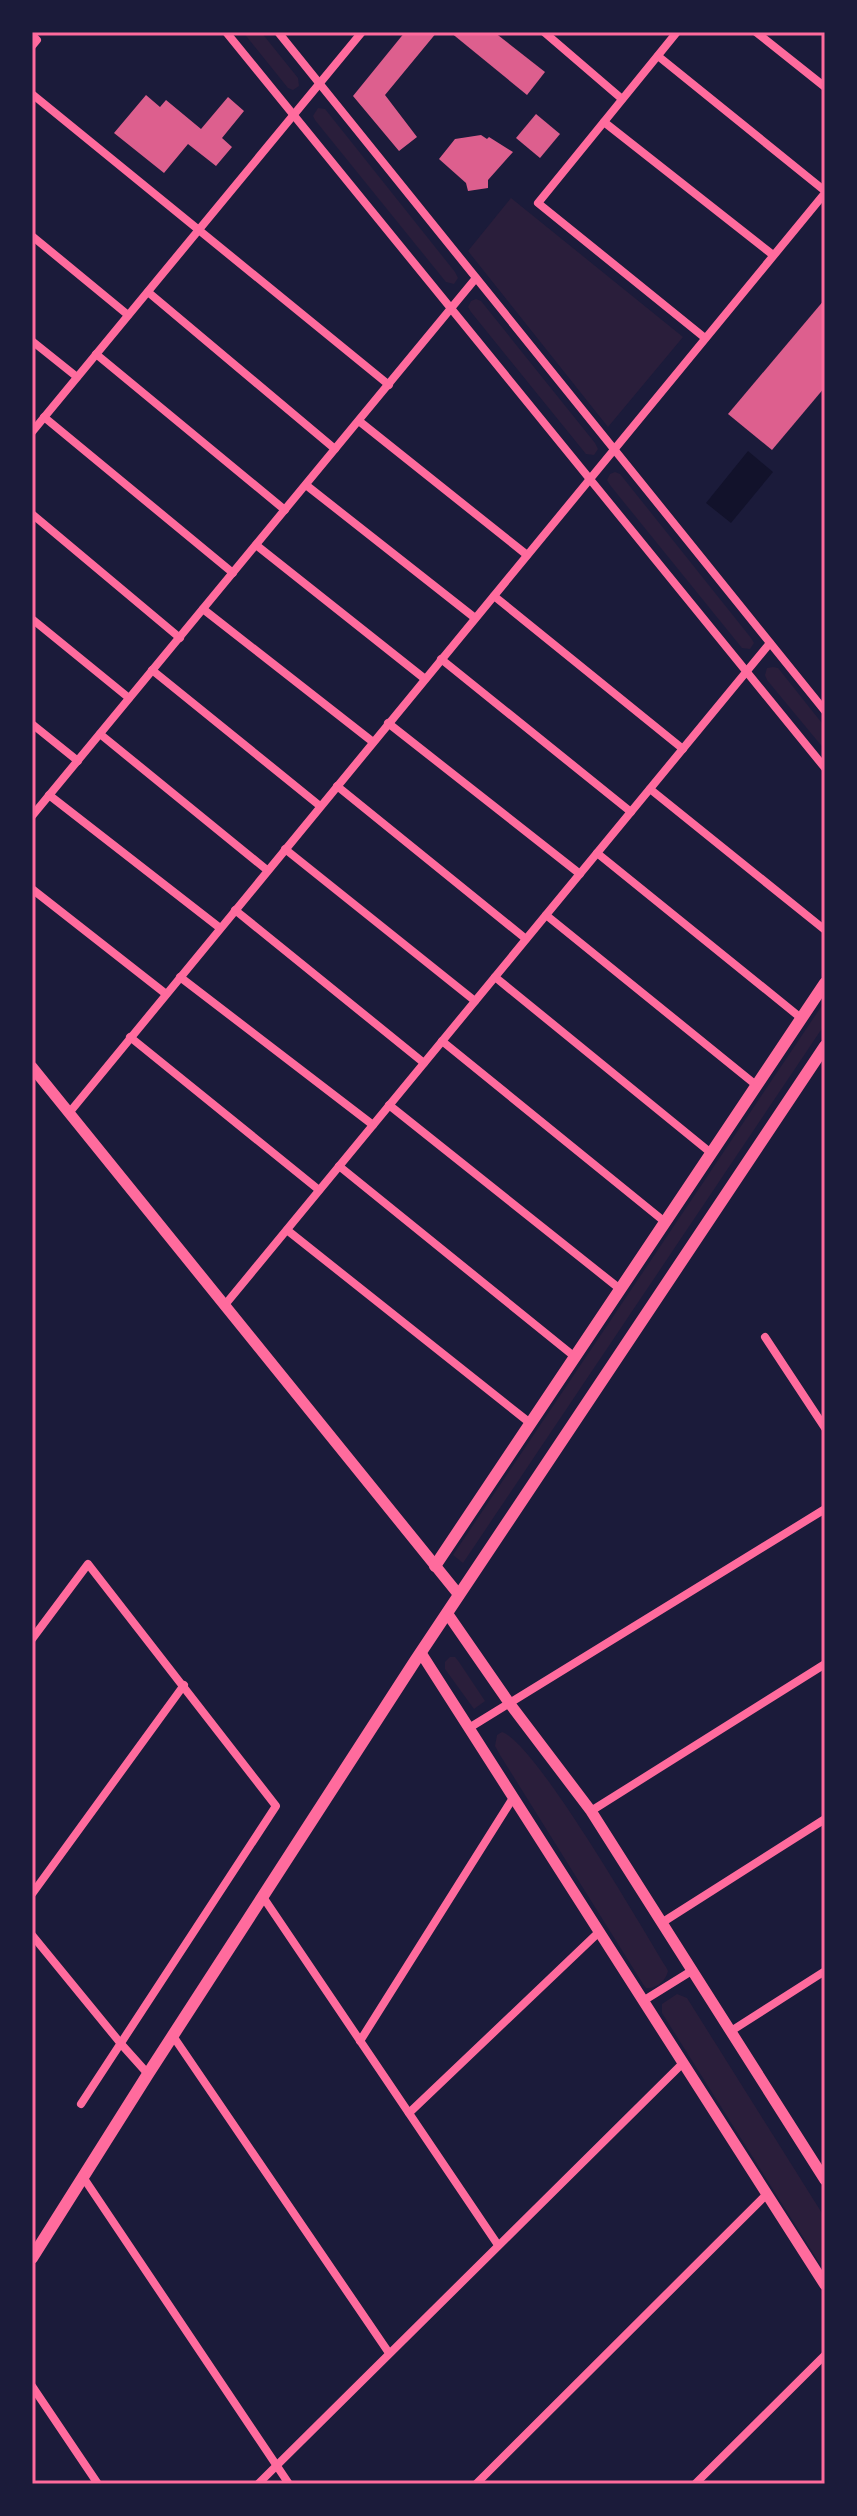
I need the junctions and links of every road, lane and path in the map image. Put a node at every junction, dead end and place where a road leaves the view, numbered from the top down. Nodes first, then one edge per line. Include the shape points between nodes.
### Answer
1 (226, 32) edge
2 (278, 32) edge
3 (362, 32) edge
4 (544, 32) edge
5 (677, 32) edge
6 (756, 32) edge
7 (658, 56) junction
8 (319, 83) junction
9 (825, 87) edge
10 (32, 94) edge
11 (622, 99) junction
12 (294, 115) junction
13 (604, 122) junction
14 (825, 192) edge
15 (199, 229) junction
16 (32, 236) edge
17 (773, 255) junction
18 (476, 278) junction
19 (148, 292) junction
20 (451, 309) junction
21 (128, 315) junction
22 (705, 338) junction
23 (32, 341) edge
24 (96, 354) junction
25 (77, 377) junction
26 (389, 385) junction
27 (44, 417) junction
28 (359, 421) junction
29 (32, 432) edge
30 (335, 449) junction
31 (614, 449) junction
32 (589, 480) junction
33 (306, 485) junction
34 (285, 510) junction
35 (32, 514) edge
36 (256, 545) junction
37 (527, 555) junction
38 (233, 573) junction
39 (494, 596) junction
40 (203, 609) junction
41 (475, 618) junction
42 (32, 619) edge
43 (180, 638) junction
44 (770, 643) junction
45 (441, 659) junction
46 (152, 670) junction
47 (746, 672) junction
48 (425, 679) junction
49 (129, 698) junction
50 (825, 711) edge
51 (388, 723) junction
52 (32, 724) edge
53 (100, 734) junction
54 (373, 742) junction
55 (683, 749) junction
56 (78, 761) junction
57 (825, 768) edge
58 (337, 786) junction
59 (650, 789) junction
60 (49, 795) junction
61 (320, 806) junction
62 (631, 812) junction
63 (32, 816) edge
64 (285, 849) junction
65 (597, 853) junction
66 (267, 870) junction
67 (580, 874) junction
68 (32, 889) edge
69 (235, 910) junction
70 (546, 915) junction
71 (220, 928) junction
72 (825, 930) edge
73 (526, 939) junction
74 (180, 977) junction
75 (495, 977) junction
76 (825, 983) edge
77 (166, 994) junction
78 (475, 1001) junction
79 (801, 1018) junction
80 (130, 1037) junction
81 (442, 1041) junction
82 (825, 1046) edge
83 (424, 1063) junction
84 (32, 1067) edge
85 (756, 1085) junction
86 (389, 1105) junction
87 (69, 1113) junction
88 (373, 1125) junction
89 (711, 1153) junction
90 (339, 1166) junction
91 (319, 1190) junction
92 (665, 1222) junction
93 (287, 1230) junction
94 (620, 1289) junction
95 (224, 1306) junction
96 (765, 1337) dead end
97 (575, 1357) junction
98 (530, 1423) junction
99 (825, 1428) edge
100 (825, 1509) edge
101 (435, 1566) junction
102 (459, 1595) junction
103 (447, 1613) junction
104 (32, 1639) edge
105 (421, 1653) junction
106 (825, 1664) edge
107 (184, 1685) junction
108 (510, 1704) junction
109 (469, 1728) junction
110 (513, 1798) junction
111 (591, 1811) junction
112 (825, 1819) edge
113 (32, 1894) edge
114 (263, 1897) junction
115 (663, 1922) junction
116 (599, 1932) junction
117 (32, 1935) edge
118 (693, 1970) junction
119 (825, 1971) edge
120 (643, 2001) junction
121 (731, 2031) junction
122 (173, 2036) junction
123 (360, 2041) junction
124 (122, 2045) junction
125 (683, 2063) junction
126 (148, 2074) junction
127 (81, 2104) dead end
128 (409, 2113) junction
129 (83, 2177) junction
130 (825, 2180) edge
131 (767, 2194) junction
132 (498, 2245) junction
133 (32, 2258) edge
134 (825, 2285) edge
135 (389, 2353) junction
136 (825, 2355) edge
137 (32, 2386) edge
138 (277, 2465) junction
139 (98, 2484) edge
140 (258, 2484) edge
141 (289, 2484) edge
142 (476, 2484) edge
143 (695, 2484) edge

1 - 12 street
2 - 8 street
3 - 8 street
4 - 11 street
5 - 7 street
6 - 9 street
7 - 11 street
7 - 14 street
8 - 12 street
8 - 18 street
10 - 15 street
11 - 13 street
12 - 15 street
12 - 20 street
13 - 17 street
13 - 22 street via 538,203
14 - 17 street
15 - 19 street
15 - 26 street
16 - 21 street
17 - 22 street
18 - 20 street
18 - 31 street
19 - 21 street
19 - 30 street
20 - 26 street
20 - 32 street
21 - 24 street
22 - 31 street
23 - 25 street
24 - 25 street
24 - 34 street
25 - 27 street
26 - 28 street
27 - 29 street
27 - 38 street
28 - 30 street
28 - 37 street
30 - 33 street
31 - 32 street
31 - 44 street
32 - 37 street
32 - 47 street
33 - 34 street
33 - 41 street
34 - 36 street
35 - 43 street
36 - 38 street
36 - 48 street
37 - 39 street
38 - 40 street
39 - 41 street
39 - 55 street
40 - 43 street
40 - 54 street
41 - 45 street
42 - 49 street
43 - 46 street
44 - 47 street
44 - 50 street
45 - 48 street
45 - 62 street
46 - 49 street
46 - 61 street
47 - 55 street
47 - 57 street
48 - 51 street
49 - 53 street
51 - 54 street
51 - 67 street
52 - 56 street
53 - 56 street
53 - 66 street
54 - 58 street
55 - 59 street
56 - 60 street
58 - 61 street
58 - 73 street
59 - 62 street
59 - 72 street
60 - 63 street
60 - 71 street
61 - 64 street
62 - 65 street
64 - 66 street
64 - 78 street
65 - 67 street
65 - 79 street
66 - 69 street
67 - 70 street
68 - 77 street
69 - 71 street
69 - 83 street
70 - 73 street
70 - 85 street
71 - 74 street
73 - 75 street
74 - 77 street
74 - 88 street
75 - 78 street
75 - 89 street
76 - 79 main road
77 - 80 street
78 - 81 street
79 - 85 main road
80 - 87 street
80 - 91 street
81 - 83 street
81 - 92 street
82 - 102 main road
83 - 86 street
84 - 87 street
85 - 89 main road
86 - 88 street
86 - 94 street
87 - 95 street
88 - 90 street
89 - 92 main road
90 - 91 street
90 - 97 street
91 - 93 street
92 - 94 main road
93 - 95 street
93 - 98 street
94 - 97 main road
95 - 101 street
96 - 99 street
97 - 98 main road
98 - 101 main road
100 - 108 street
101 - 102 street
102 - 103 main road
103 - 105 main road
103 - 108 street
104 - 107 street via 88,1564
105 - 109 street
105 - 114 main road
106 - 111 street
107 - 113 street
107 - 124 street via 276,1806
108 - 109 street
108 - 111 street
109 - 110 street
110 - 116 street
110 - 123 street
111 - 115 street
112 - 115 street
114 - 122 main road
114 - 123 street
115 - 118 street
116 - 120 street
116 - 128 street
117 - 124 street
118 - 120 street
118 - 121 street
119 - 121 street
120 - 125 street
121 - 130 street
122 - 126 main road
122 - 135 street
123 - 128 street
124 - 126 street
124 - 127 street
125 - 131 street
125 - 132 street
126 - 129 main road
128 - 132 street
129 - 133 main road
129 - 138 street
131 - 134 street
131 - 142 street
132 - 135 street
135 - 138 street
136 - 143 street
137 - 139 street
138 - 140 street
138 - 141 street

